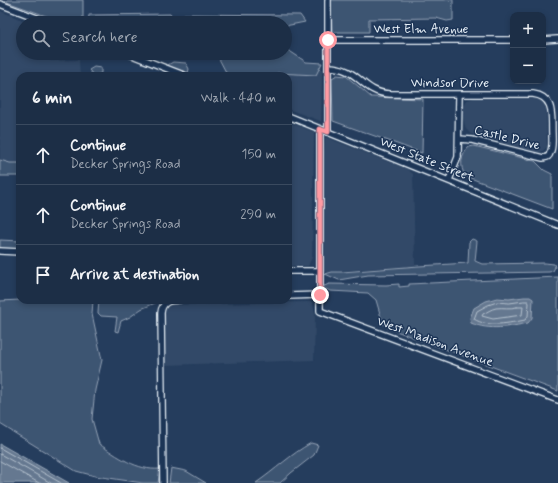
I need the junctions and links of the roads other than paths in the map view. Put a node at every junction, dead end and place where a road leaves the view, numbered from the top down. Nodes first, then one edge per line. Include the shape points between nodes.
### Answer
1 (328, 0) edge
2 (0, 4) edge
3 (32, 16) edge
4 (328, 40) junction
5 (510, 40) edge
6 (546, 40) edge
7 (558, 40) edge
8 (145, 60) edge
9 (328, 67) junction
10 (176, 72) edge
11 (459, 94) junction
12 (292, 118) edge
13 (320, 129) junction
14 (328, 132) junction
15 (459, 139) junction
16 (550, 155) joint
17 (449, 180) junction
18 (558, 225) edge
19 (0, 252) edge
20 (16, 252) edge
21 (292, 271) edge
22 (320, 271) junction
23 (320, 295) junction
24 (292, 296) edge
25 (166, 304) edge
26 (558, 400) edge
27 (163, 483) edge

1 - 4 street
2 - 3 street
4 - 5 street, West Elm Avenue
4 - 9 street
6 - 7 street
8 - 10 street
9 - 11 street, Windsor Drive via 351,72 370,89 380,93
9 - 14 street
11 - 15 street
11 - 16 street, Windsor Drive via 533,94 545,98 552,112
12 - 13 street, West State Street
13 - 14 street, West State Street
13 - 22 street
14 - 17 street, West State Street
15 - 16 street, Castle Drive via 543,158
15 - 17 street via 458,157
17 - 18 street, West State Street
19 - 20 street
21 - 22 street
22 - 23 street
23 - 24 street
23 - 26 street, West Madison Avenue via 320,311
25 - 27 street via 161,310

